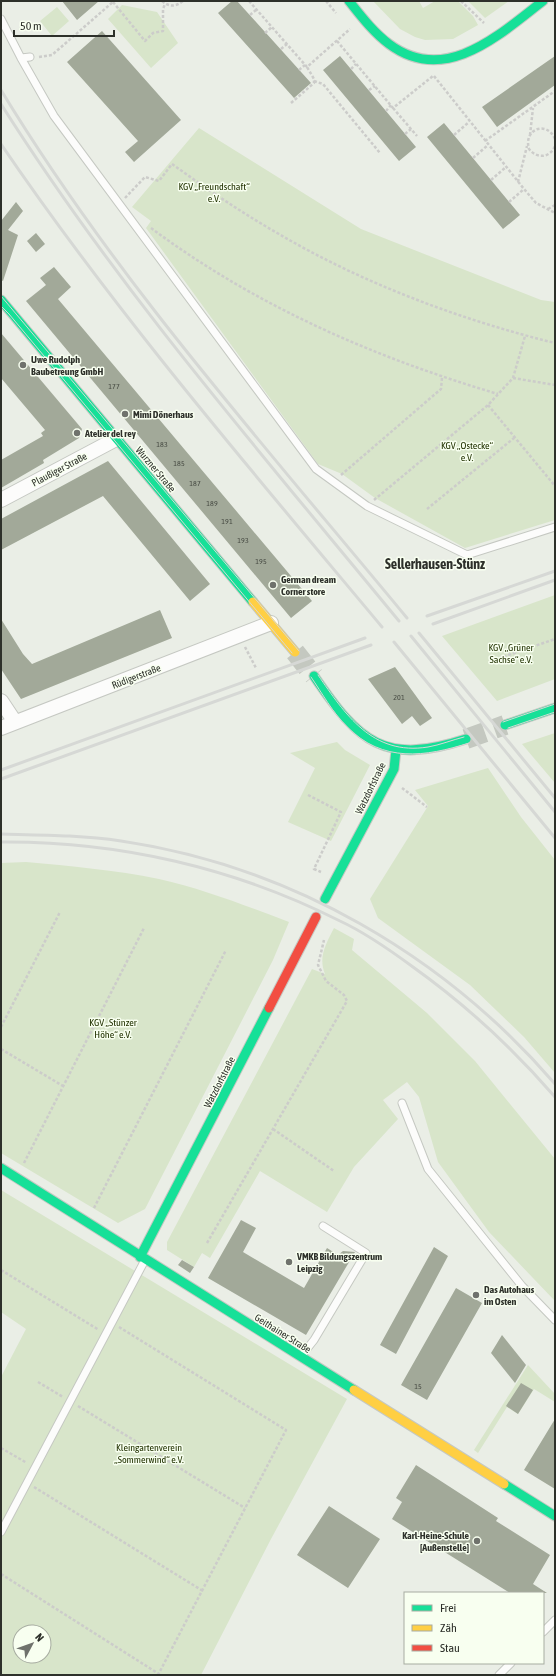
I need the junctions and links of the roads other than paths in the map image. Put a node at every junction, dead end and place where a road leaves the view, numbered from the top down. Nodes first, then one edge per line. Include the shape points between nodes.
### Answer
1 (349, 1) edge
2 (543, 1) edge
3 (1, 19) edge
4 (21, 58) junction
5 (30, 58) road end
6 (1, 300) edge
7 (116, 439) junction
8 (1, 500) edge
9 (555, 527) edge
10 (271, 623) junction
11 (295, 652) tunnel mouth
12 (314, 676) tunnel mouth
13 (1, 701) edge
14 (555, 708) edge
15 (15, 722) junction
16 (505, 725) tunnel mouth
17 (1, 728) edge
18 (466, 740) tunnel mouth
19 (396, 750) junction
20 (325, 899) dead end
21 (316, 917) dead end
22 (402, 1104) dead end
23 (1, 1168) edge
24 (323, 1226) dead end
25 (143, 1258) junction
26 (555, 1320) edge
27 (300, 1357) junction
28 (555, 1516) edge
29 (1, 1532) edge
30 (555, 1620) edge
31 (544, 1631) edge
32 (510, 1664) edge
33 (499, 1675) edge

1 - 2 street via 376,32 395,48 412,56 435,60 470,53
3 - 4 lane
4 - 5 lane
4 - 9 lane via 54,116 316,470 367,506 467,555
6 - 7 street, Wurzner Straße
7 - 8 street, Plaußiger Straße
7 - 10 street, Wurzner Straße
10 - 11 street, Wurzner Straße
10 - 15 street, Rüdigerstraße
12 - 19 street via 350,724 361,734
13 - 15 street
14 - 16 street
15 - 17 street, Rüdigerstraße
18 - 19 street via 427,751
19 - 20 street, Watzdorfstraße via 394,769
21 - 25 street, Watzdorfstraße
22 - 26 lane via 428,1169 522,1286
23 - 25 street, Geithainer Straße
24 - 27 lane via 366,1253 314,1340
25 - 27 street, Geithainer Straße
25 - 29 lane via 106,1334
27 - 28 street, Geithainer Straße
30 - 31 lane
32 - 33 lane

